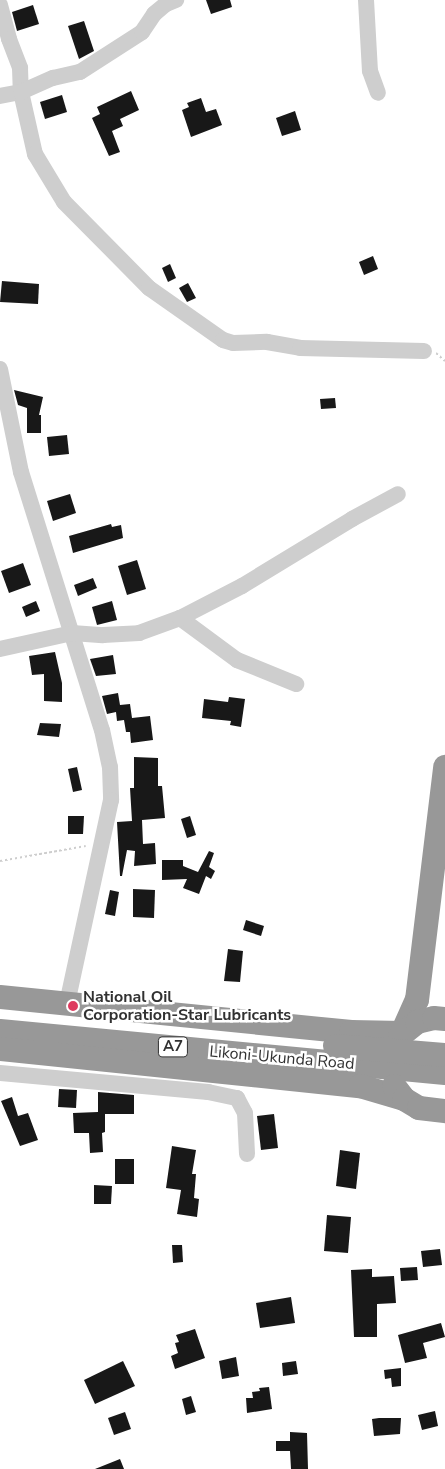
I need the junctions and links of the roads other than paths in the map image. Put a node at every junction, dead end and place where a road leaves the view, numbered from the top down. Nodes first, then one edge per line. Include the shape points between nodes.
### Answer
1 (176, 0) edge
2 (366, 0) edge
3 (0, 5) edge
4 (21, 92) junction
5 (378, 93) dead end
6 (0, 96) edge
7 (424, 351) dead end
8 (0, 369) edge
9 (398, 494) dead end
10 (180, 618) junction
11 (72, 633) junction
12 (0, 649) edge
13 (296, 684) dead end
14 (445, 767) edge
15 (0, 997) edge
16 (66, 1004) junction
17 (0, 1016) edge
18 (445, 1019) edge
19 (0, 1031) edge
20 (402, 1033) junction
21 (0, 1049) edge
22 (445, 1055) edge
23 (0, 1073) edge
24 (445, 1073) edge
25 (404, 1099) junction
26 (445, 1111) edge
27 (247, 1154) dead end

1 - 4 street via 154,14 142,32 80,72 53,78
2 - 5 street via 370,71
3 - 4 street via 20,68
4 - 6 street
4 - 7 street via 35,154 64,202 149,288 223,340 237,344 267,342 300,348
8 - 11 street via 21,472
9 - 10 street via 242,586
10 - 11 street via 139,633
10 - 13 street via 237,660
11 - 12 street
11 - 16 street via 102,730 110,767 111,800
14 - 20 highway via 417,1000
15 - 16 highway
16 - 20 highway via 350,1032
17 - 22 highway, Likoni-Ukunda Road / A7
18 - 20 highway via 417,1022
19 - 24 highway, Likoni-Ukunda Road / A7
20 - 25 highway via 392,1048 389,1066 393,1084
21 - 25 highway via 360,1086
23 - 27 street via 208,1092 237,1098 245,1113
25 - 26 highway via 428,1111

